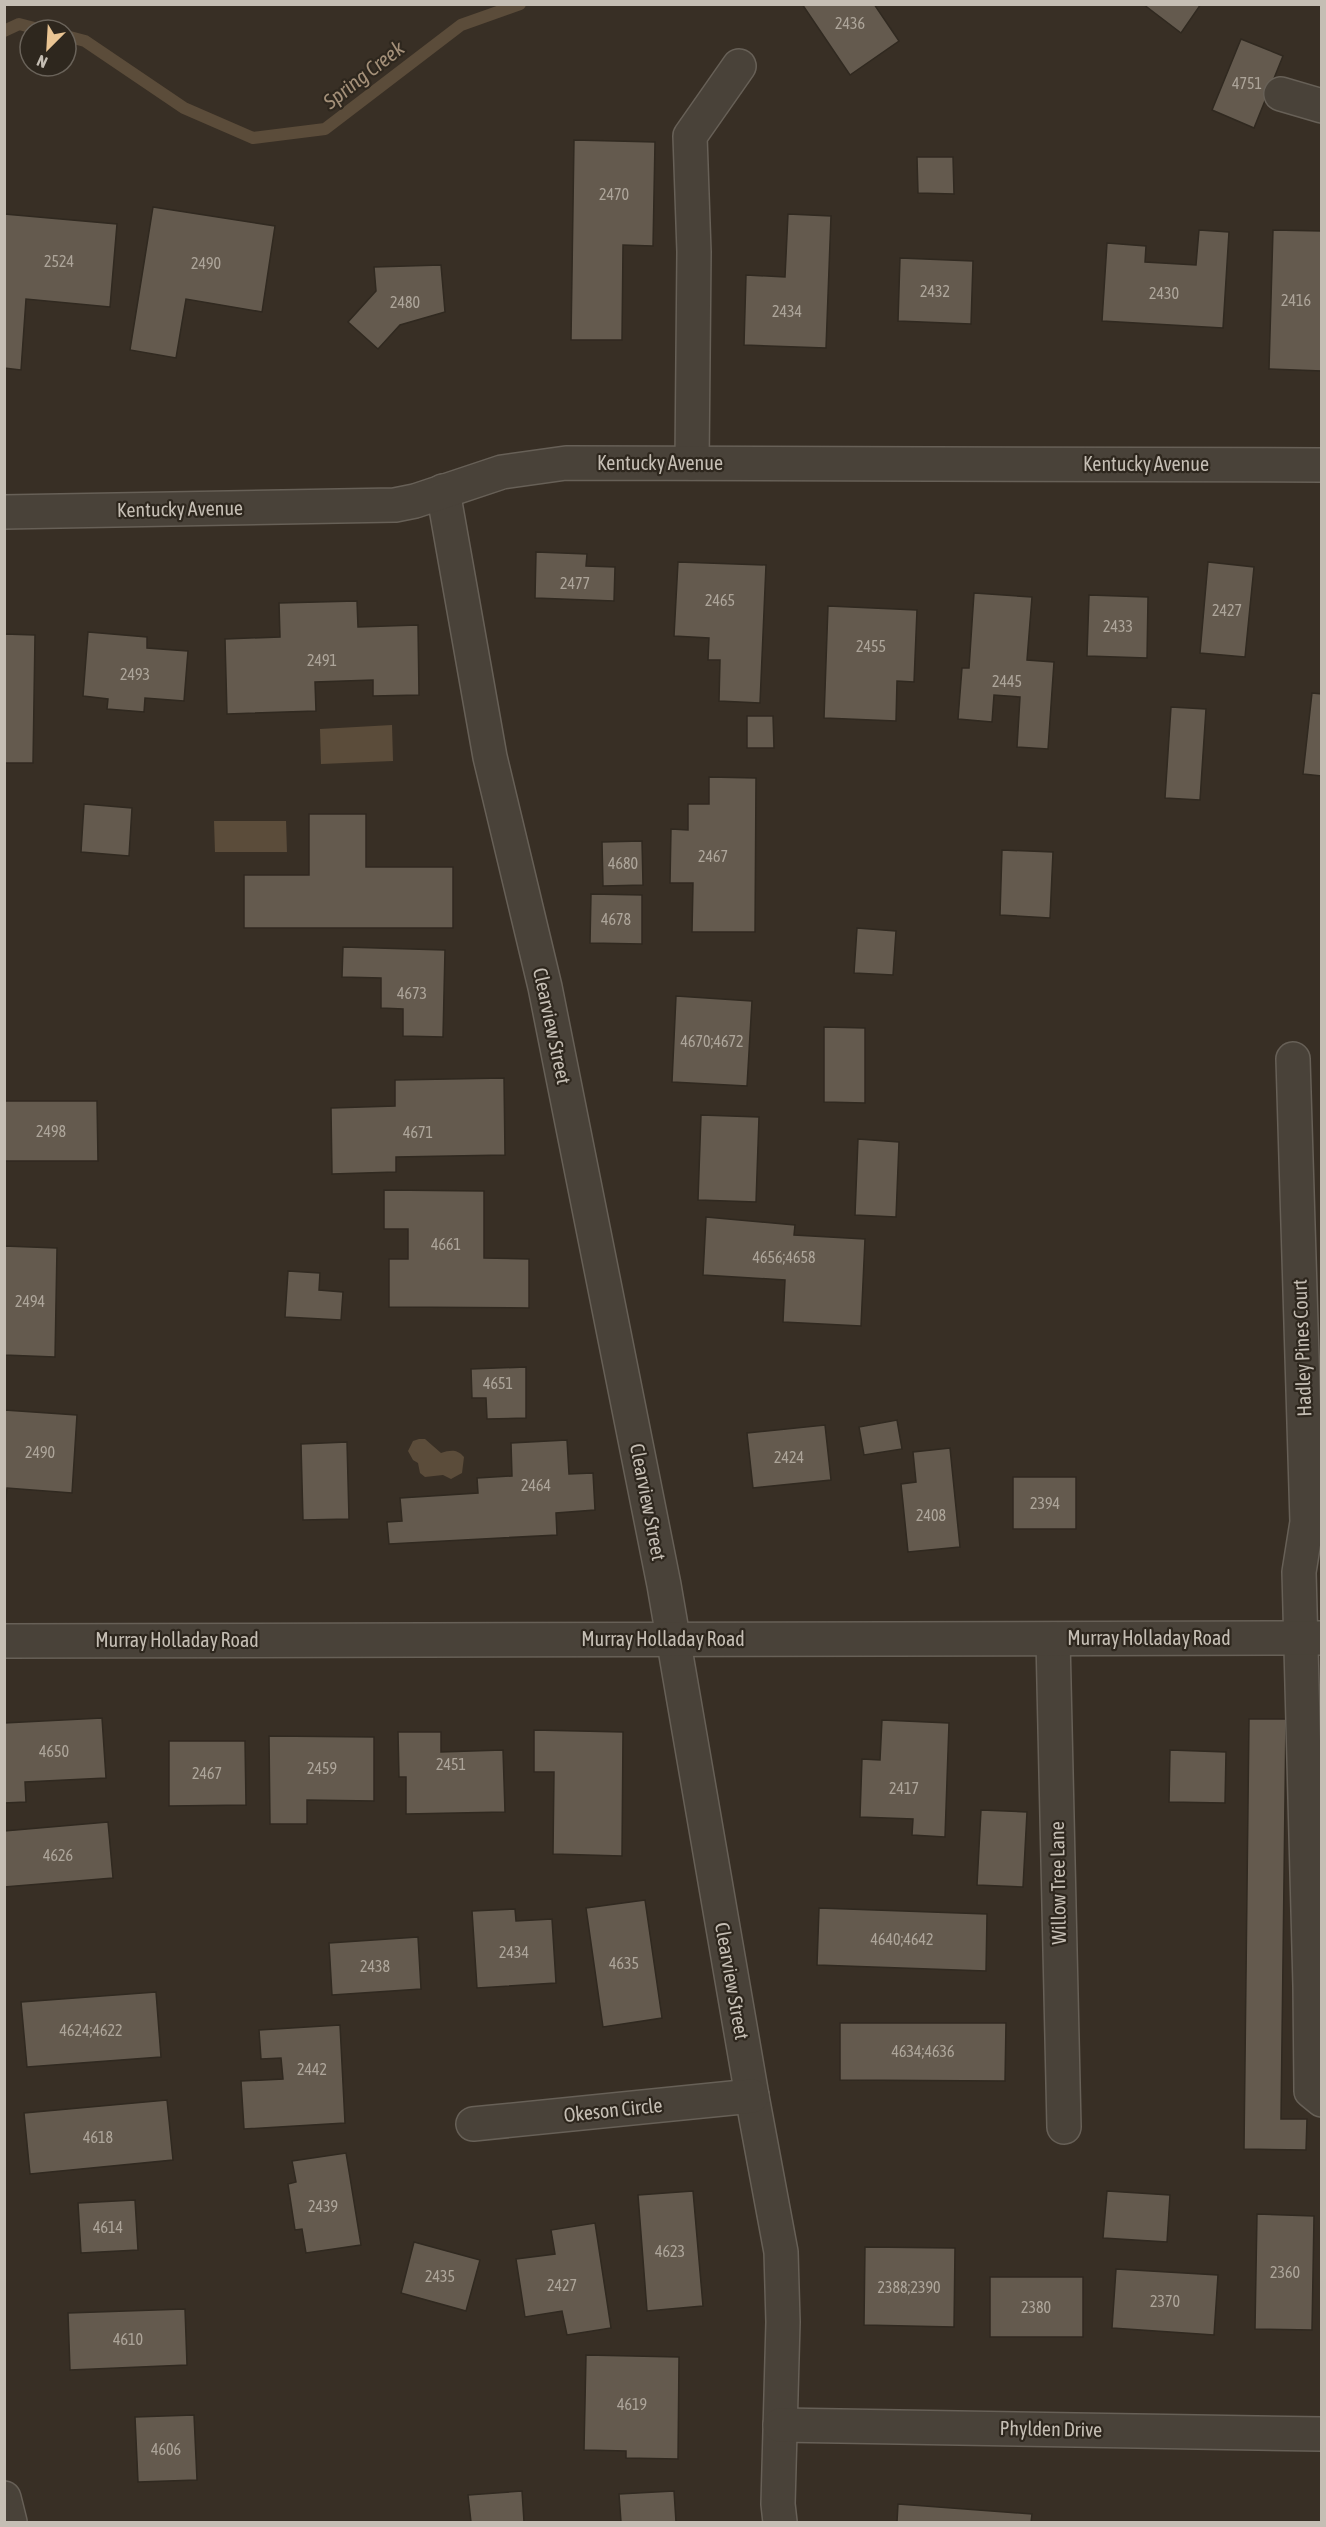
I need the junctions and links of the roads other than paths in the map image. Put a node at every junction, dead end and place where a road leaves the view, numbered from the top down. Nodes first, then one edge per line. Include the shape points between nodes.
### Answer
1 (739, 66) dead end
2 (1281, 94) dead end
3 (1322, 106) edge
4 (692, 463) junction
5 (1322, 465) edge
6 (443, 490) junction
7 (4, 512) edge
8 (1293, 1059) dead end
9 (1311, 1638) edge
10 (673, 1639) junction
11 (1053, 1639) junction
12 (4, 1641) edge
13 (752, 2096) junction
14 (1322, 2100) edge
15 (473, 2124) dead end
16 (1064, 2127) dead end
17 (780, 2425) junction
18 (1322, 2434) edge
19 (4, 2498) edge
20 (10, 2523) edge
21 (780, 2523) edge

1 - 4 street via 690,136
2 - 3 street
4 - 5 street, Kentucky Avenue
4 - 6 street, Kentucky Avenue via 566,463 502,472
6 - 7 street, Kentucky Avenue via 395,505
6 - 10 street, Clearview Street via 490,757 545,987
8 - 9 street, Hadley Pines Court via 1307,1522 1299,1572
9 - 11 street, Murray Holladay Road
9 - 14 street, Hadley Pines Court via 1311,2091
10 - 11 street, Murray Holladay Road
10 - 12 street, Murray Holladay Road
10 - 13 street, Clearview Street
11 - 16 street, Willow Tree Lane
13 - 15 street, Okeson Circle
13 - 17 street, Clearview Street via 781,2252
17 - 18 street, Phylden Drive
17 - 21 street, Clearview Street
19 - 20 street

